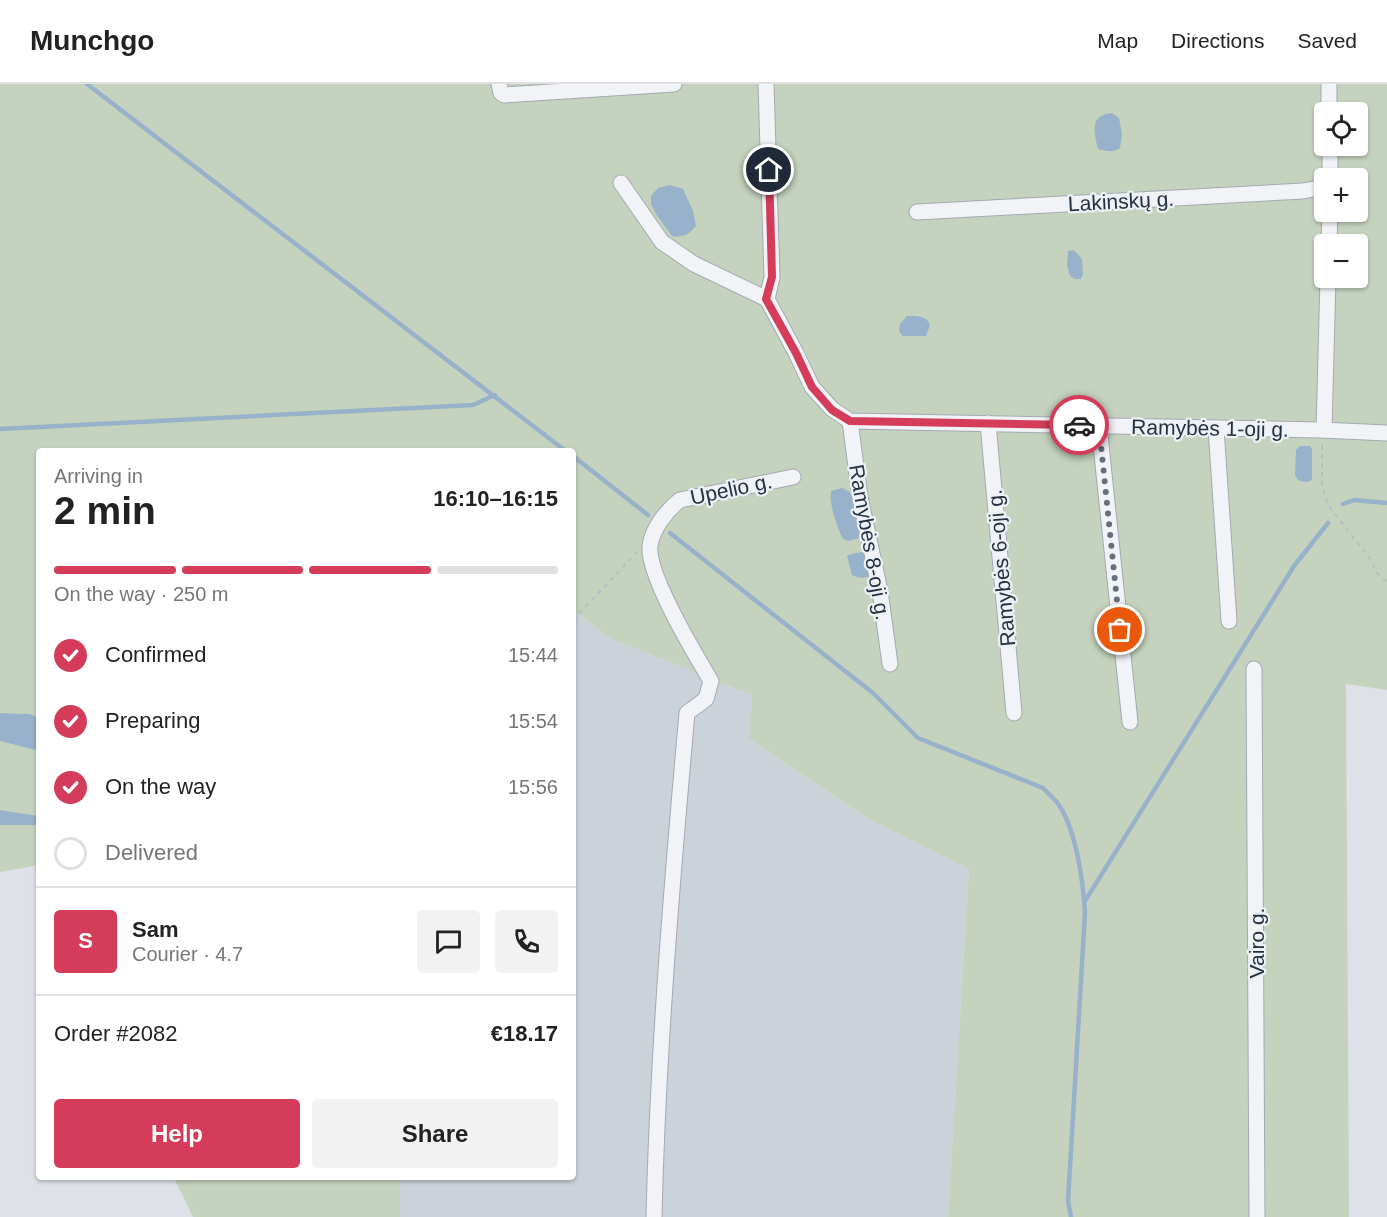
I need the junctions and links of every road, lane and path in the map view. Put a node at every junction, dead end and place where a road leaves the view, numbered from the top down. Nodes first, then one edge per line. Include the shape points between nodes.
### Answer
1 (663, 84) edge
2 (766, 84) edge
3 (1329, 84) edge
4 (500, 89) edge
5 (1329, 102) edge
6 (621, 183) dead end
7 (1314, 189) edge
8 (918, 212) dead end
9 (1328, 288) edge
10 (766, 299) junction
11 (850, 421) junction
12 (988, 423) junction
13 (1099, 426) junction
14 (1216, 428) junction
15 (1323, 430) junction
16 (1387, 433) edge
17 (793, 477) dead end
18 (650, 548) junction
19 (1387, 582) edge
20 (576, 617) edge
21 (1229, 621) dead end
22 (890, 664) dead end
23 (1254, 669) dead end
24 (1014, 713) dead end
25 (1130, 722) dead end
26 (654, 1217) edge
27 (1257, 1217) edge

1 - 4 street via 504,95
2 - 10 street via 772,277
3 - 5 street
6 - 10 street via 662,242 694,264
7 - 8 street, Lakinskų g.
9 - 15 street
10 - 11 street via 812,387 832,410
11 - 12 street, Ramybės 1-oji g.
11 - 22 street, Ramybės 8-oji g.
12 - 13 street, Ramybės 1-oji g.
12 - 24 street, Ramybės 6-oji g.
13 - 14 street, Ramybės 1-oji g.
13 - 25 street
14 - 15 street, Ramybės 1-oji g.
14 - 21 street
15 - 16 street, Ramybės 1-oji g.
15 - 19 path via 1322,485 1328,506
17 - 18 street, Upelio g. via 681,500 671,506 653,534
18 - 20 path via 639,549
18 - 26 street via 663,591 711,681 706,699 687,713 656,1126
23 - 27 street, Vairo g.

